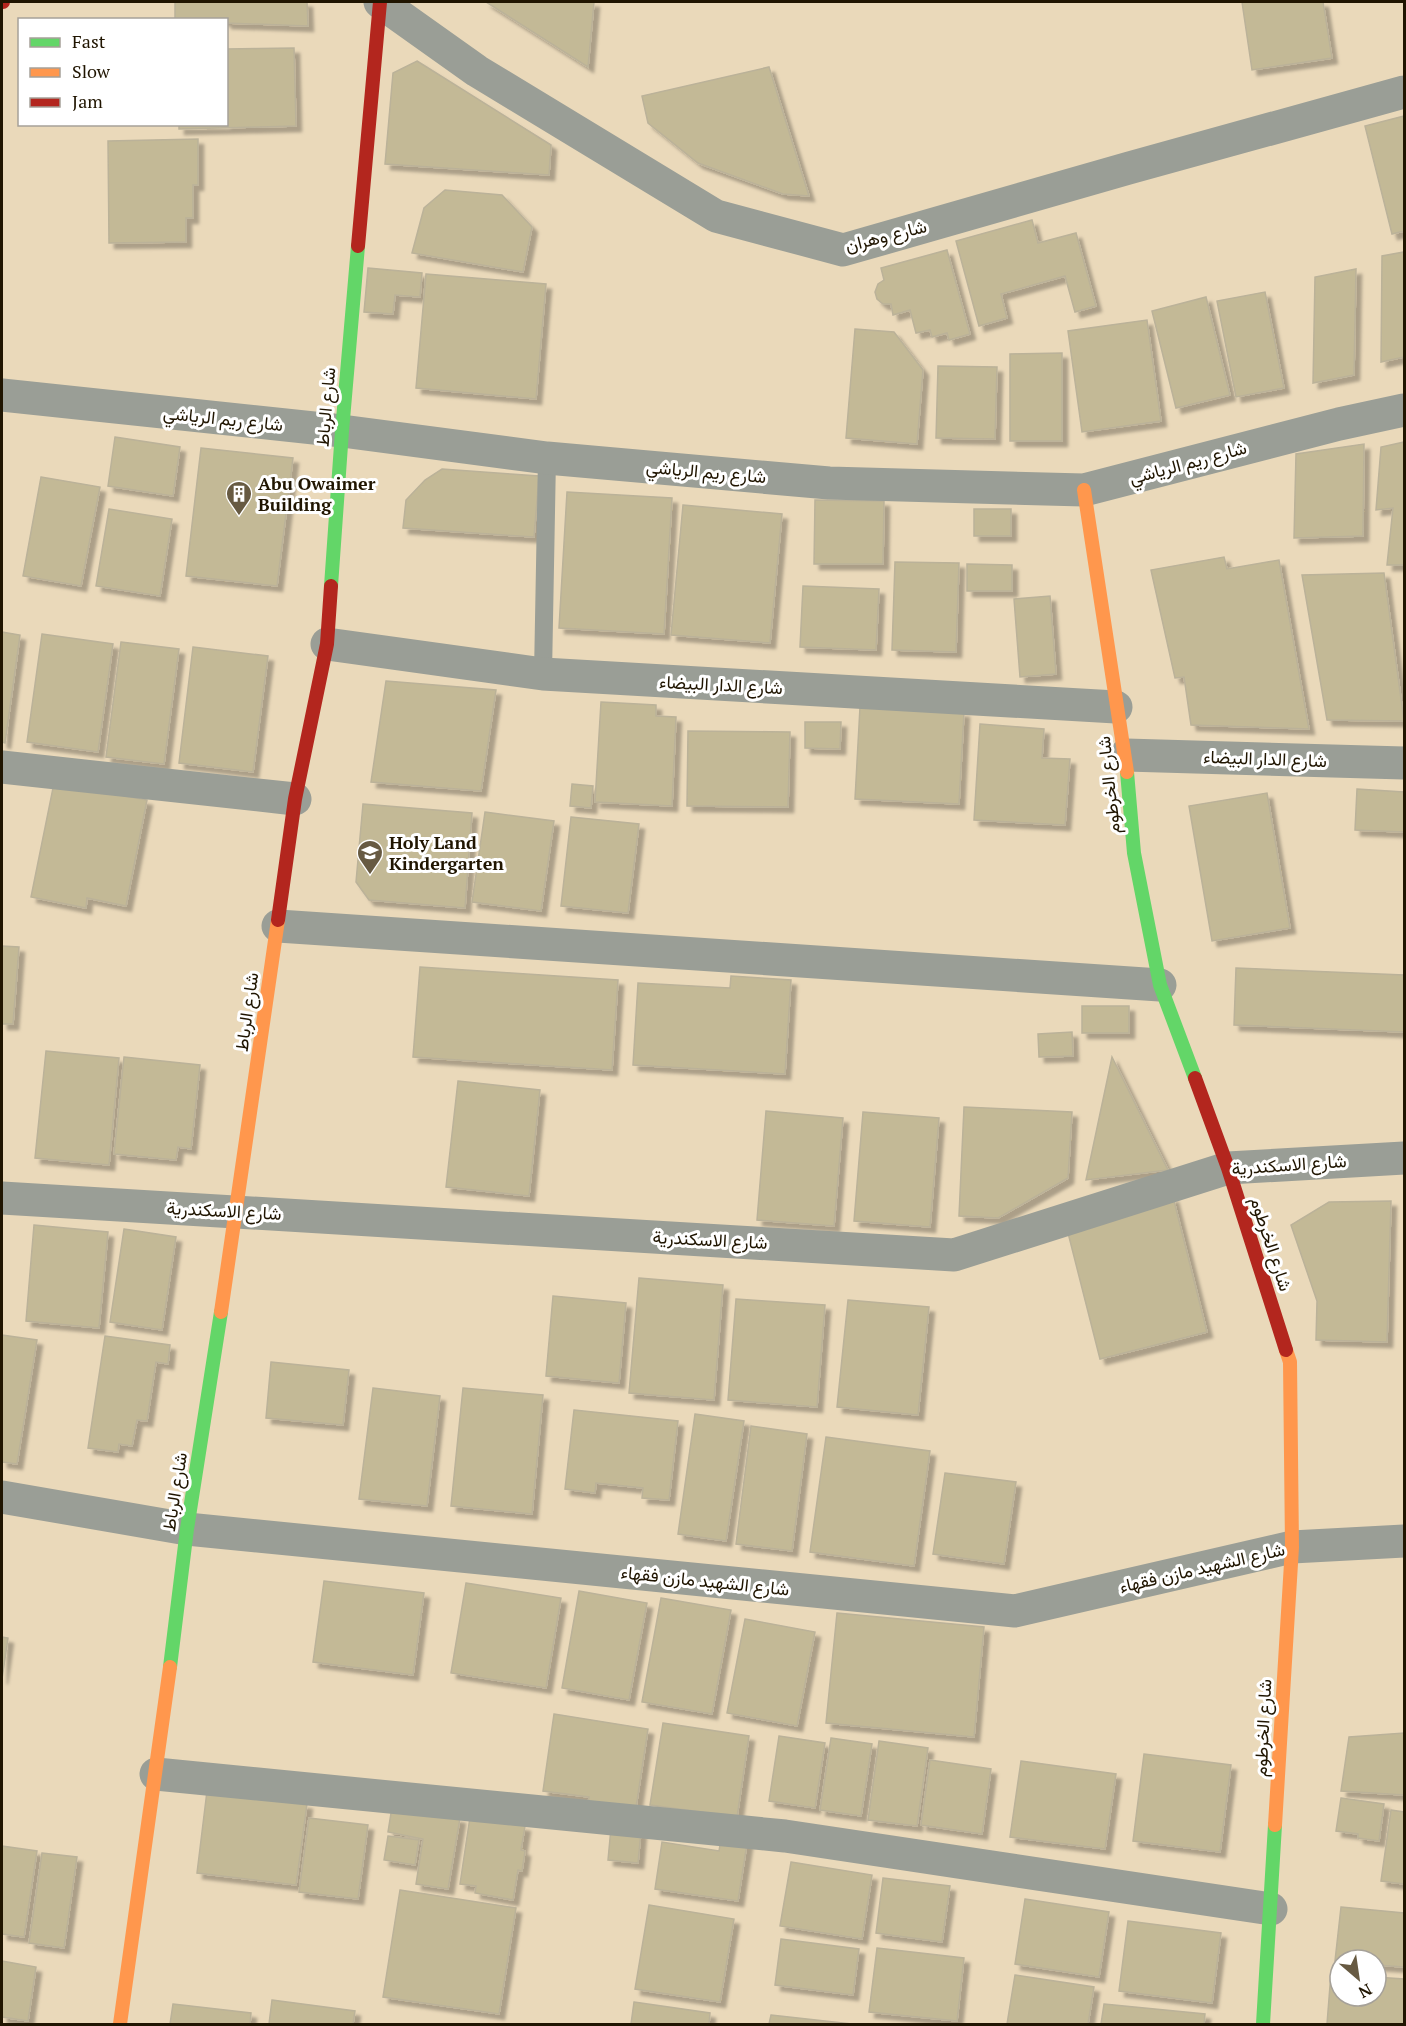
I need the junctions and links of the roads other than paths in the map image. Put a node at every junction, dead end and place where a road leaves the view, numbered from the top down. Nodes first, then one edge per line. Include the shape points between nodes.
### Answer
1 (380, 2) edge
2 (1404, 92) edge
3 (2, 395) edge
4 (1404, 410) edge
5 (342, 431) junction
6 (547, 458) junction
7 (1084, 490) junction
8 (327, 644) junction
9 (543, 674) junction
10 (1116, 707) junction
11 (1126, 754) junction
12 (1404, 763) edge
13 (2, 767) edge
14 (295, 800) junction
15 (278, 926) junction
16 (1160, 986) junction
17 (1404, 1158) edge
18 (1228, 1168) junction
19 (2, 1197) edge
20 (237, 1212) junction
21 (2, 1497) edge
22 (187, 1529) junction
23 (1404, 1540) edge
24 (1292, 1547) junction
25 (156, 1774) junction
26 (1271, 1909) junction
27 (120, 2025) edge
28 (1263, 2025) edge

1 - 2 street, شارع وهران via 477,71 716,216 843,250
1 - 5 street, شارع الرباط
3 - 5 street, شارع ريم الرياشي
4 - 7 street, شارع ريم الرياشي
5 - 6 street, شارع ريم الرياشي
5 - 8 street, شارع الرباط
6 - 7 street, شارع ريم الرياشي via 829,483
6 - 9 lane
7 - 10 street, شارع الخرطوم
8 - 9 street, شارع الدار البيضاء
8 - 14 street, شارع الرباط
9 - 10 street, شارع الدار البيضاء
10 - 11 street, شارع الخرطوم
11 - 12 street, شارع الدار البيضاء
11 - 16 street, شارع الخرطوم via 1134,853
13 - 14 street
14 - 15 street, شارع الرباط
15 - 16 street
15 - 20 street, شارع الرباط
16 - 18 street, شارع الخرطوم
17 - 18 street, شارع الاسكندرية
18 - 20 street, شارع الاسكندرية via 954,1255
18 - 24 street, شارع الخرطوم via 1290,1362
19 - 20 street, شارع الاسكندرية
20 - 22 street, شارع الرباط
21 - 22 street, شارع الشهيد مازن فقهاء
22 - 24 street, شارع الشهيد مازن فقهاء via 1015,1611
22 - 25 street, شارع الرباط
23 - 24 street, شارع الشهيد مازن فقهاء
24 - 26 street, شارع الخرطوم
25 - 26 street via 785,1836
25 - 27 street, شارع الرباط
26 - 28 street, شارع الخرطوم

